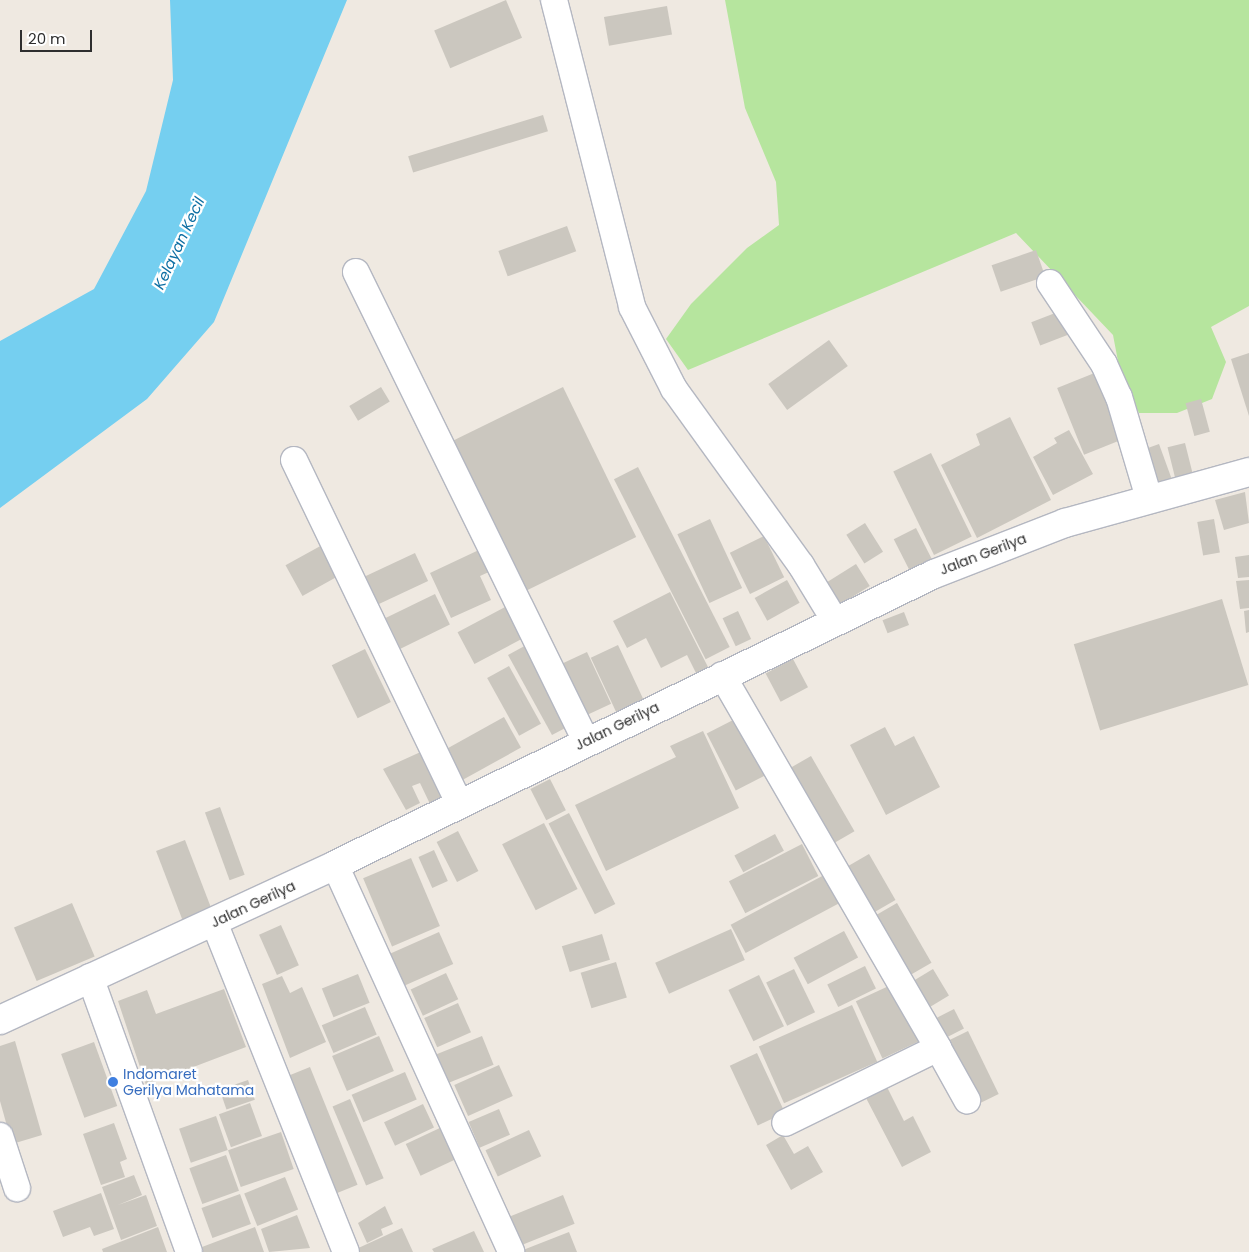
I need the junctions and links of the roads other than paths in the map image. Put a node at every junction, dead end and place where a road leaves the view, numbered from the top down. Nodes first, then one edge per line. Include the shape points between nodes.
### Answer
1 (554, 0) edge
2 (356, 272) dead end
3 (1050, 283) dead end
4 (294, 460) dead end
5 (1249, 472) edge
6 (1149, 498) junction
7 (835, 621) junction
8 (722, 675) junction
9 (586, 741) junction
10 (459, 803) junction
11 (335, 865) junction
12 (214, 922) junction
13 (90, 977) junction
14 (0, 1020) edge
15 (938, 1048) junction
16 (967, 1100) dead end
17 (785, 1123) dead end
18 (0, 1136) edge
19 (17, 1188) dead end
20 (189, 1252) edge
21 (346, 1252) edge
22 (511, 1252) edge

1 - 7 street via 632,307 674,389 801,565
2 - 9 street
3 - 6 street via 1104,364 1119,397
4 - 10 street
5 - 6 street, Jalan Gerilya
6 - 7 street, Jalan Gerilya via 1007,544
7 - 8 street, Jalan Gerilya
8 - 9 street, Jalan Gerilya
8 - 15 street
9 - 10 street, Jalan Gerilya
10 - 11 street, Jalan Gerilya
11 - 12 street, Jalan Gerilya
11 - 22 street
12 - 13 street, Jalan Gerilya
12 - 21 street
13 - 14 street, Jalan Gerilya
13 - 20 street
15 - 16 street
15 - 17 street
18 - 19 street

